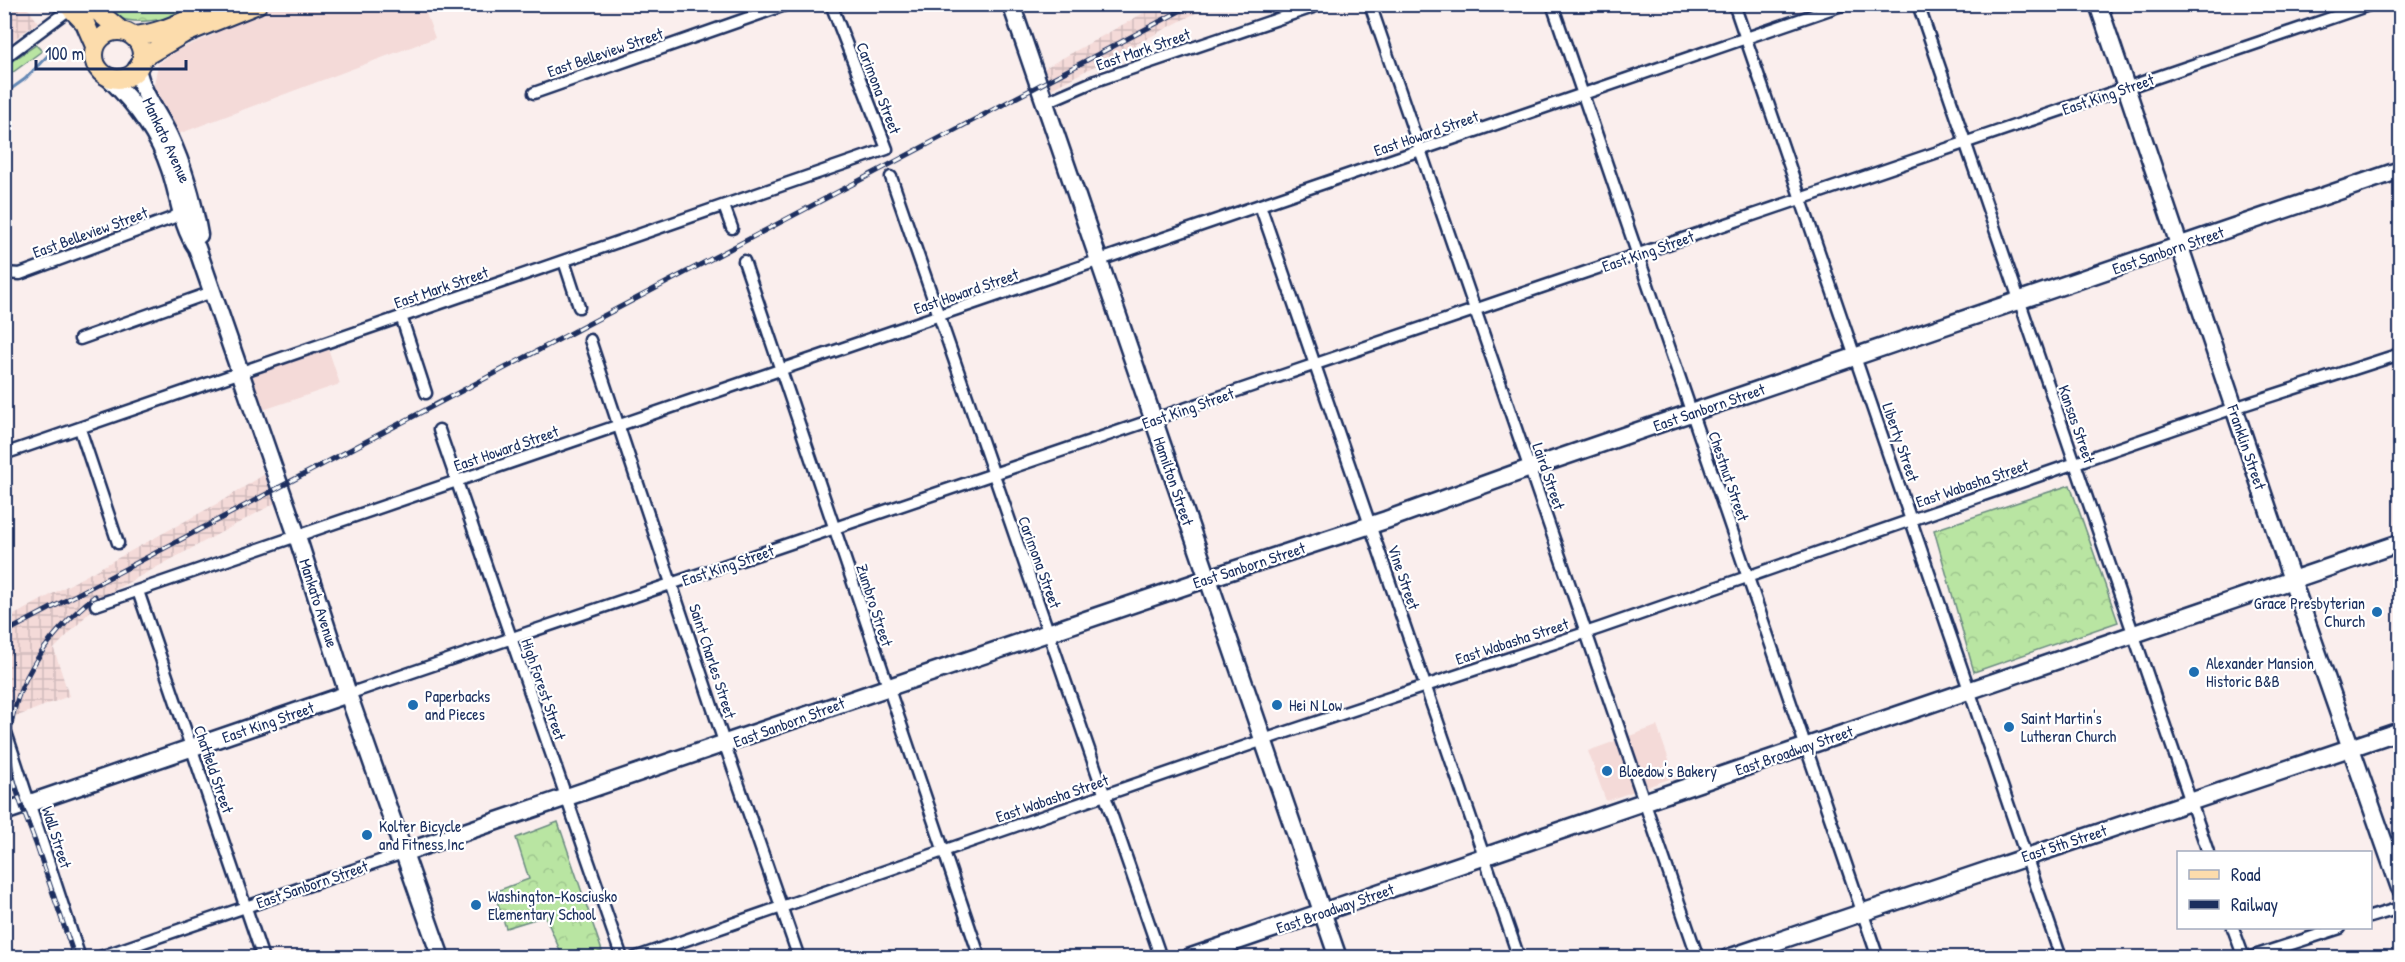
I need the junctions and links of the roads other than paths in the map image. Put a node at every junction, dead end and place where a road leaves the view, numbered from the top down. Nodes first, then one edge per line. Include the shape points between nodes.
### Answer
1 (229, 4) edge
2 (258, 4) edge
3 (788, 4) edge
4 (831, 4) edge
5 (1011, 4) edge
6 (1322, 4) edge
7 (1370, 4) edge
8 (1552, 4) edge
9 (1734, 4) edge
10 (1845, 4) edge
11 (1918, 4) edge
12 (2098, 4) edge
13 (2372, 4) edge
14 (76, 6) edge
15 (126, 33) junction
16 (1746, 39) junction
17 (95, 46) junction
18 (4, 58) edge
19 (140, 63) junction
20 (108, 77) junction
21 (2126, 88) junction
22 (534, 93) dead end
23 (1582, 95) junction
24 (1044, 103) junction
25 (1966, 143) junction
26 (887, 149) joint
27 (1420, 150) junction
28 (2400, 170) edge
29 (891, 177) dead end
30 (1801, 199) junction
31 (1260, 205) junction
32 (724, 206) junction
33 (183, 211) junction
34 (732, 228) dead end
35 (2179, 245) junction
36 (197, 248) junction
37 (1637, 255) junction
38 (564, 261) junction
39 (744, 261) dead end
40 (1099, 261) junction
41 (4, 273) edge
42 (212, 292) junction
43 (2020, 302) junction
44 (579, 307) dead end
45 (1475, 310) junction
46 (940, 315) junction
47 (401, 316) junction
48 (80, 339) dead end
49 (590, 340) dead end
50 (1855, 356) junction
51 (2400, 357) edge
52 (1315, 365) junction
53 (779, 370) junction
54 (239, 373) junction
55 (426, 393) dead end
56 (2234, 408) junction
57 (1692, 413) junction
58 (1153, 420) junction
59 (617, 426) junction
60 (80, 429) junction
61 (439, 430) dead end
62 (4, 454) edge
63 (2075, 464) junction
64 (1530, 468) junction
65 (994, 474) junction
66 (457, 481) junction
67 (1911, 520) junction
68 (1370, 526) junction
69 (833, 529) junction
70 (297, 536) junction
71 (118, 543) dead end
72 (2400, 543) edge
73 (1747, 575) junction
74 (1208, 578) junction
75 (2292, 580) junction
76 (671, 584) junction
77 (138, 591) junction
78 (96, 605) dead end
79 (1050, 632) junction
80 (1586, 632) junction
81 (2133, 634) junction
82 (511, 639) junction
83 (1425, 685) junction
84 (887, 688) junction
85 (1970, 690) junction
86 (348, 694) junction
87 (4, 726) edge
88 (2400, 731) edge
89 (1263, 740) junction
90 (725, 745) junction
91 (1806, 746) junction
92 (190, 748) junction
93 (2352, 748) junction
94 (1104, 796) junction
95 (566, 798) junction
96 (1645, 801) junction
97 (30, 803) junction
98 (2190, 803) junction
99 (4, 812) edge
100 (2208, 851) edge
101 (406, 852) junction
102 (944, 852) junction
103 (1484, 856) junction
104 (2026, 856) junction
105 (2400, 888) edge
106 (246, 906) junction
107 (781, 907) junction
108 (2400, 908) edge
109 (1322, 912) junction
110 (1863, 913) junction
111 (2372, 916) edge
112 (2234, 929) edge
113 (2334, 929) edge
114 (80, 957) edge
115 (97, 957) edge
116 (263, 957) edge
117 (441, 957) edge
118 (622, 957) edge
119 (634, 957) edge
120 (799, 957) edge
121 (980, 957) edge
122 (1161, 957) edge
123 (1188, 957) edge
124 (1338, 957) edge
125 (1519, 957) edge
126 (1698, 957) edge
127 (1728, 957) edge
128 (1878, 957) edge
129 (2061, 957) edge
130 (2246, 957) edge

1 - 15 main road via 154,33
2 - 19 main road via 183,34
3 - 22 street, East Belleview Street
4 - 26 street, Carimona Street
5 - 24 street, Hamilton Street
6 - 24 street, East Mark Street via 1095,81
7 - 27 street, Laird Street
8 - 23 street, Chestnut Street
9 - 16 street, Liberty Street
10 - 16 street, East Howard Street
11 - 25 street, Kansas Street
12 - 21 street, Franklin Street
13 - 21 street, East King Street
14 - 15 main road, Mankato Avenue
14 - 17 main road, Mankato Avenue
14 - 18 street
15 - 17 main road via 105,35
15 - 19 main road, Mankato Avenue via 141,46
16 - 23 street, East Howard Street
16 - 30 street, Liberty Street
17 - 20 main road, Mankato Avenue via 96,65
19 - 20 main road via 123,78
19 - 36 street, Mankato Avenue via 144,91 188,182 199,237
20 - 33 street, Mankato Avenue via 136,106 159,141
21 - 25 street, East King Street
21 - 35 street, Franklin Street
23 - 27 street, East Howard Street
23 - 37 street, Chestnut Street
24 - 40 street, Hamilton Street
25 - 30 street, East King Street
25 - 43 street, Kansas Street
26 - 32 street, East Mark Street
27 - 31 street, East Howard Street
27 - 45 street, Laird Street
28 - 35 street, East Sanborn Street
29 - 46 street, Carimona Street
30 - 37 street, East King Street
30 - 50 street, Liberty Street
31 - 40 street, East Howard Street
31 - 52 street, Vine Street
32 - 34 street
32 - 38 street, East Mark Street
33 - 36 street, Mankato Avenue
33 - 41 street, East Belleview Street via 20,274
35 - 43 street, East Sanborn Street
35 - 56 street, Franklin Street
36 - 42 street, Mankato Avenue
37 - 45 street, East King Street
37 - 57 street, Chestnut Street
38 - 44 street
38 - 47 street, East Mark Street
39 - 53 street, Zumbro Street
40 - 46 street, East Howard Street
40 - 58 street, Hamilton Street
42 - 48 street
42 - 54 street, Mankato Avenue
43 - 50 street, East Sanborn Street
43 - 63 street, Kansas Street
45 - 52 street, East King Street
45 - 64 street, Laird Street
46 - 53 street, East Howard Street
46 - 65 street, Carimona Street
47 - 54 street, East Mark Street
47 - 55 street
49 - 59 street, Saint Charles Street
50 - 57 street, East Sanborn Street
50 - 67 street, Liberty Street
51 - 56 street, East Wabasha Street
52 - 58 street, East King Street
52 - 68 street, Vine Street
53 - 59 street, East Howard Street
53 - 69 street, Zumbro Street
54 - 60 street, East Mark Street
54 - 70 street, Mankato Avenue
56 - 63 street, East Wabasha Street
56 - 75 street, Franklin Street
57 - 64 street, East Sanborn Street
57 - 73 street, Chestnut Street
58 - 65 street, East King Street
58 - 74 street, Hamilton Street
59 - 66 street, East Howard Street
59 - 76 street, Saint Charles Street
60 - 62 street, East Mark Street
60 - 71 street
61 - 66 street, High Forest Street
63 - 67 street, East Wabasha Street
63 - 81 street, Kansas Street
64 - 68 street, East Sanborn Street
64 - 80 street, Laird Street
65 - 69 street, East King Street
65 - 79 street, Carimona Street
66 - 70 street, East Howard Street
66 - 82 street, High Forest Street
67 - 73 street, East Wabasha Street
67 - 85 street, Liberty Street
68 - 74 street, East Sanborn Street
68 - 83 street, Vine Street
69 - 76 street, East King Street
69 - 84 street, Zumbro Street
70 - 77 street, East Howard Street
70 - 86 street, Mankato Avenue
72 - 75 street, East Broadway Street
73 - 80 street, East Wabasha Street
73 - 91 street, Chestnut Street
74 - 79 street, East Sanborn Street
74 - 89 street, Hamilton Street
75 - 81 street, East Broadway Street
75 - 93 street, Franklin Street
76 - 82 street, East King Street
76 - 90 street, Saint Charles Street
77 - 78 street, East Howard Street
77 - 92 street, Chatfield Street
79 - 84 street, East Sanborn Street
79 - 94 street, Carimona Street
80 - 83 street, East Wabasha Street
80 - 96 street, Laird Street
81 - 85 street, East Broadway Street
81 - 98 street, Kansas Street
82 - 86 street, East King Street
82 - 95 street, High Forest Street
83 - 89 street, East Wabasha Street
83 - 103 street, Vine Street
84 - 90 street, East Sanborn Street
84 - 102 street, Zumbro Street
85 - 91 street, East Broadway Street
85 - 104 street, Liberty Street
86 - 92 street, East King Street
86 - 101 street, Mankato Avenue
87 - 97 street, Wall Street
88 - 93 street, East 5th Street
89 - 94 street, East Wabasha Street
89 - 109 street, Hamilton Street
90 - 95 street, East Sanborn Street
90 - 107 street, Saint Charles Street
91 - 96 street, East Broadway Street
91 - 110 street, Chestnut Street
92 - 97 street, East King Street
92 - 106 street, Chatfield Street
93 - 98 street, East 5th Street
93 - 105 street, Franklin Street
94 - 102 street, East Wabasha Street
94 - 122 street, Carimona Street
95 - 101 street, East Sanborn Street
95 - 118 street, High Forest Street
96 - 103 street, East Broadway Street
96 - 126 street, Laird Street
97 - 99 street, East King Street
97 - 114 street, Wall Street
98 - 100 street, Kansas Street
98 - 104 street, East 5th Street
101 - 106 street, East Sanborn Street
101 - 117 street, Mankato Avenue
102 - 107 street, East Wabasha Street
102 - 121 street, Zumbro Street
103 - 109 street, East Broadway Street
103 - 125 street, Vine Street
104 - 110 street, East 5th Street
104 - 129 street, Liberty Street
106 - 115 street, East Sanborn Street
106 - 116 street, Chatfield Street
107 - 119 street, East Wabasha Street
107 - 120 street, Saint Charles Street
108 - 111 street
109 - 123 street, East Broadway Street
109 - 124 street, Hamilton Street
110 - 127 street, East 5th Street
110 - 128 street, Chestnut Street
112 - 130 street
113 - 130 street

